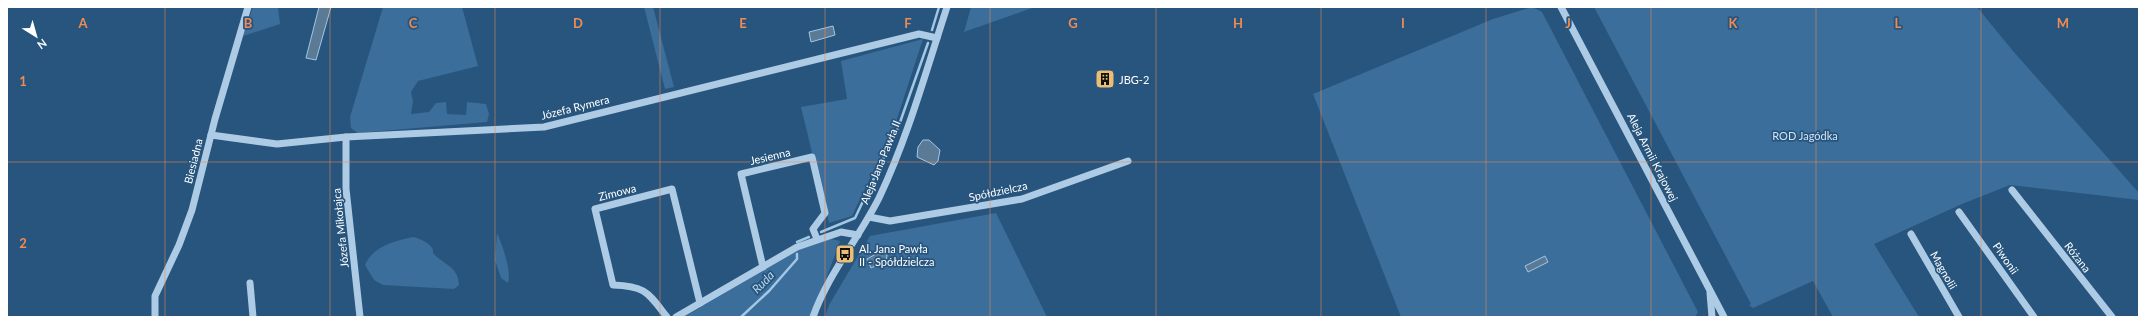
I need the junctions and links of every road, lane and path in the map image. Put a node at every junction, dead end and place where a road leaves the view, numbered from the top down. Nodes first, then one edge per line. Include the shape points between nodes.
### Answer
1 (248, 7) edge
2 (947, 7) edge
3 (1561, 7) edge
4 (937, 38) junction
5 (211, 135) junction
6 (346, 137) junction
7 (1128, 161) dead end
8 (2012, 190) dead end
9 (1959, 212) dead end
10 (869, 217) junction
11 (1910, 234) dead end
12 (858, 235) junction
13 (817, 239) junction
14 (763, 267) junction
15 (1706, 282) junction
16 (250, 283) dead end
17 (700, 303) junction
18 (155, 317) edge
19 (253, 317) edge
20 (360, 317) edge
21 (668, 317) edge
22 (676, 317) edge
23 (813, 317) edge
24 (1712, 317) edge
25 (1724, 317) edge
26 (1959, 317) edge
27 (2034, 317) edge
28 (2112, 317) edge

1 - 5 street, Biesiadna
2 - 4 street, Aleja Jana Pawła II
3 - 15 street, Aleja Armii Krajowej
4 - 6 street, Józefa Rymera via 919,34 544,127
4 - 10 street, Aleja Jana Pawła II via 892,167
5 - 6 street, Józefa Rymera via 276,144
5 - 18 street, Biesiadna via 192,210 155,296
6 - 20 street, Józefa Mikołajca via 346,189
7 - 10 street, Spółdzielcza via 1022,199 890,221
8 - 28 street, Różana
9 - 27 street, Piwonii
10 - 12 street, Aleja Jana Pawła II
11 - 26 street, Magnolii
12 - 13 street via 842,232
12 - 23 street, Aleja Jana Pawła II
13 - 14 street via 797,246
13 - 14 street, Jesienna via 813,229 825,213 812,157 741,174
14 - 17 street
15 - 24 street via 1712,301
15 - 25 street, Aleja Armii Krajowej
16 - 19 street
17 - 21 street, Zimowa via 672,189 595,209 613,285 633,286 648,294
17 - 22 street

